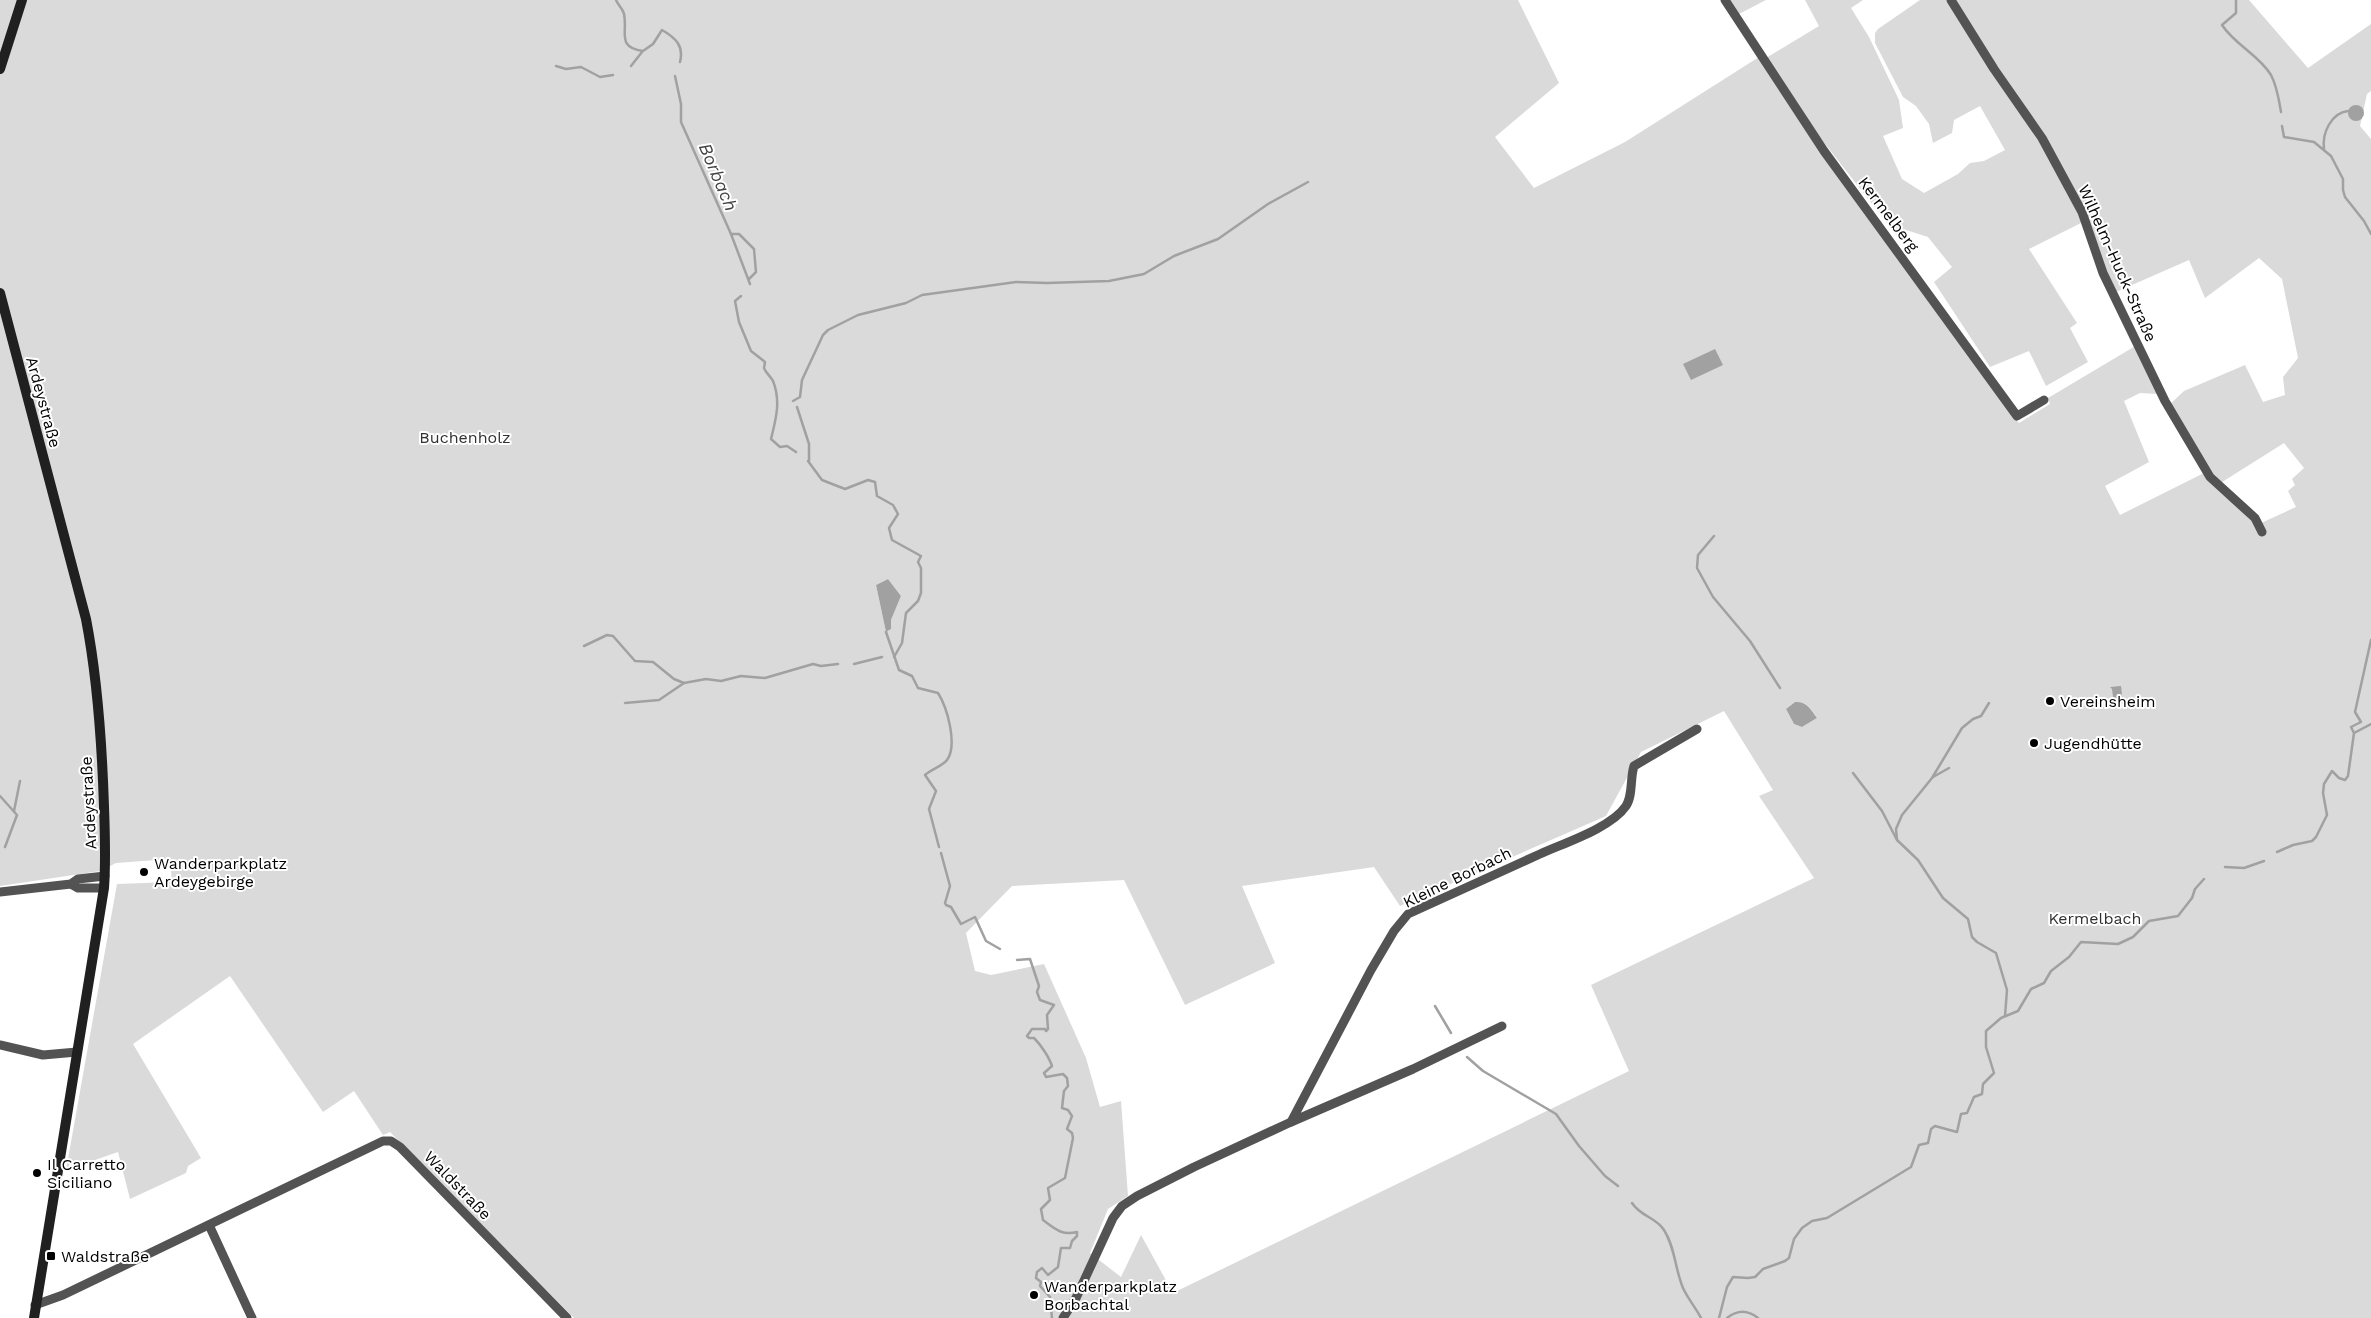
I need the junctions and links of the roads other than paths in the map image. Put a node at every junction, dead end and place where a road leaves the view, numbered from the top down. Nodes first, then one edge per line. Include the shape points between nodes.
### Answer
1 (22, 0) edge
2 (1725, 0) edge
3 (1951, 0) edge
4 (0, 69) edge
5 (0, 293) edge
6 (2044, 400) dead end
7 (2262, 532) dead end
8 (1697, 728) dead end
9 (105, 876) junction
10 (71, 884) junction
11 (104, 888) junction
12 (0, 892) edge
13 (1502, 1026) dead end
14 (0, 1045) edge
15 (77, 1052) junction
16 (1291, 1122) junction
17 (209, 1225) junction
18 (35, 1305) junction
19 (34, 1318) edge
20 (252, 1318) edge
21 (567, 1318) edge
22 (1063, 1318) edge

1 - 4 main road
2 - 6 street, Kermelberg via 1834,165 2017,416
3 - 7 street, Wilhelm-Huck-Straße via 2042,138 2073,196 2103,274 2165,401 2210,477 2255,518
5 - 9 main road, Ardeystraße via 84,610 95,665
8 - 16 street, Kleine Borbach via 1634,766 1630,798 1616,816 1576,838 1408,914 1371,970
9 - 10 street via 78,879
9 - 11 main road, Ardeystraße
10 - 11 street via 78,888
10 - 12 street
11 - 15 main road, Ardeystraße
13 - 16 street
14 - 15 street via 43,1055
15 - 18 main road, Ardeystraße
16 - 22 street via 1194,1167 1122,1206
17 - 18 street, Waldstraße via 63,1295
17 - 20 street
17 - 21 street, Waldstraße via 377,1142 391,1141
18 - 19 main road, Ardeystraße

